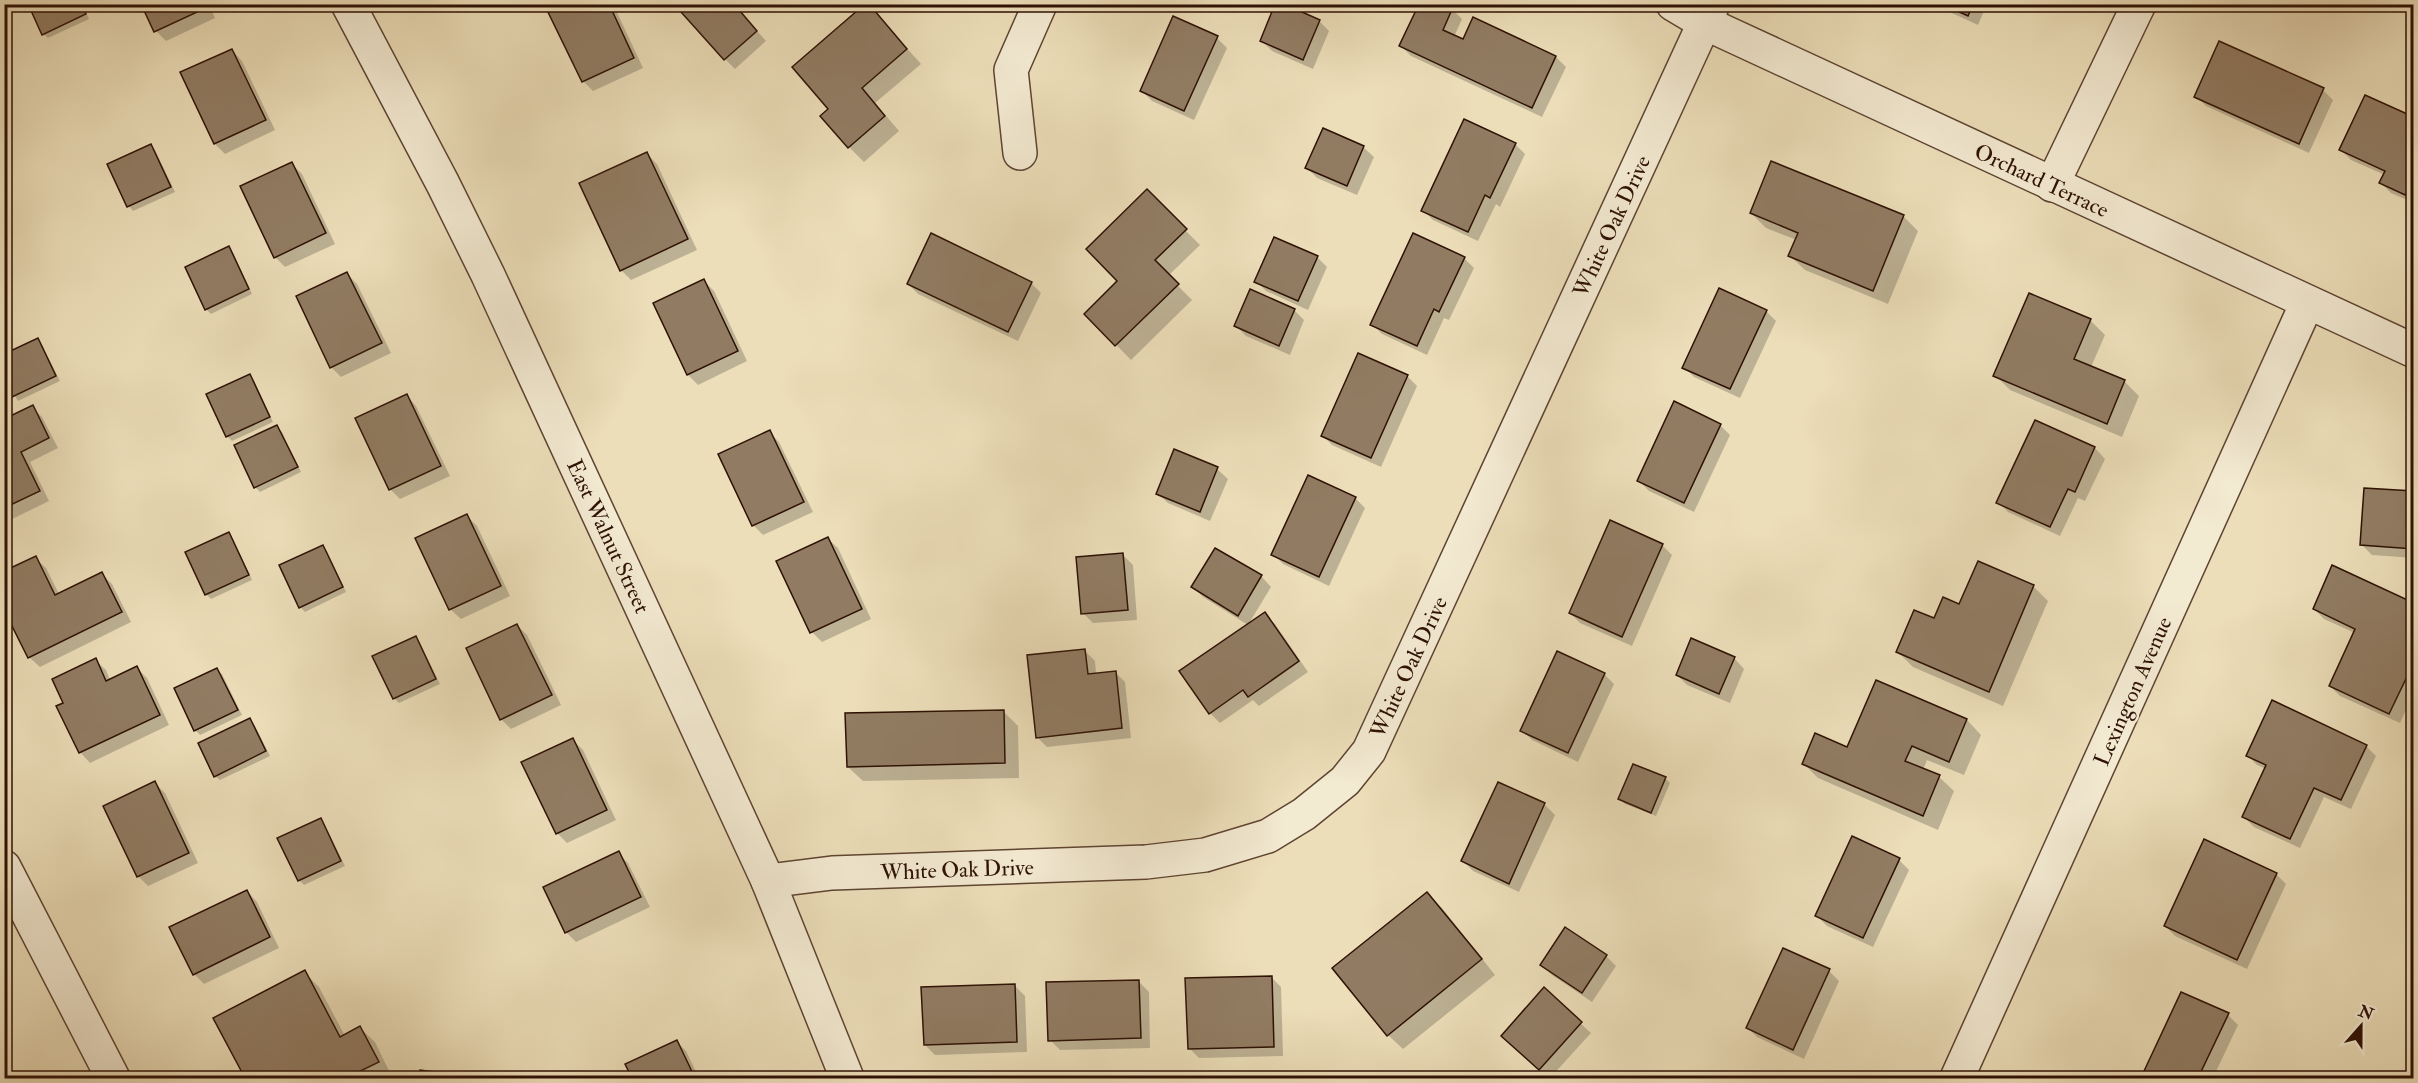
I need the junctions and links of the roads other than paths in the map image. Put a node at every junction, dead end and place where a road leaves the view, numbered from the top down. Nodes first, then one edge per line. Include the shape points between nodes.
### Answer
1 (348, 4) edge
2 (1040, 4) edge
3 (1673, 4) edge
4 (2139, 4) edge
5 (1709, 14) edge
6 (1020, 153) dead end
7 (2052, 185) junction
8 (2307, 303) junction
9 (2414, 351) edge
10 (4, 867) edge
11 (768, 880) junction
12 (113, 1078) edge
13 (847, 1078) edge
14 (1957, 1078) edge

1 - 11 street, East Walnut Street via 488,275
2 - 6 street via 1011,70
3 - 5 street, Orchard Terrace
4 - 7 street
5 - 7 street, Orchard Terrace
5 - 11 street, White Oak Drive via 1369,752 1345,781 1304,814 1268,836 1204,855 1146,862 832,873
7 - 8 street, Orchard Terrace
8 - 9 street, Orchard Terrace
8 - 14 street, Lexington Avenue
10 - 12 street
11 - 13 street, East Walnut Street

